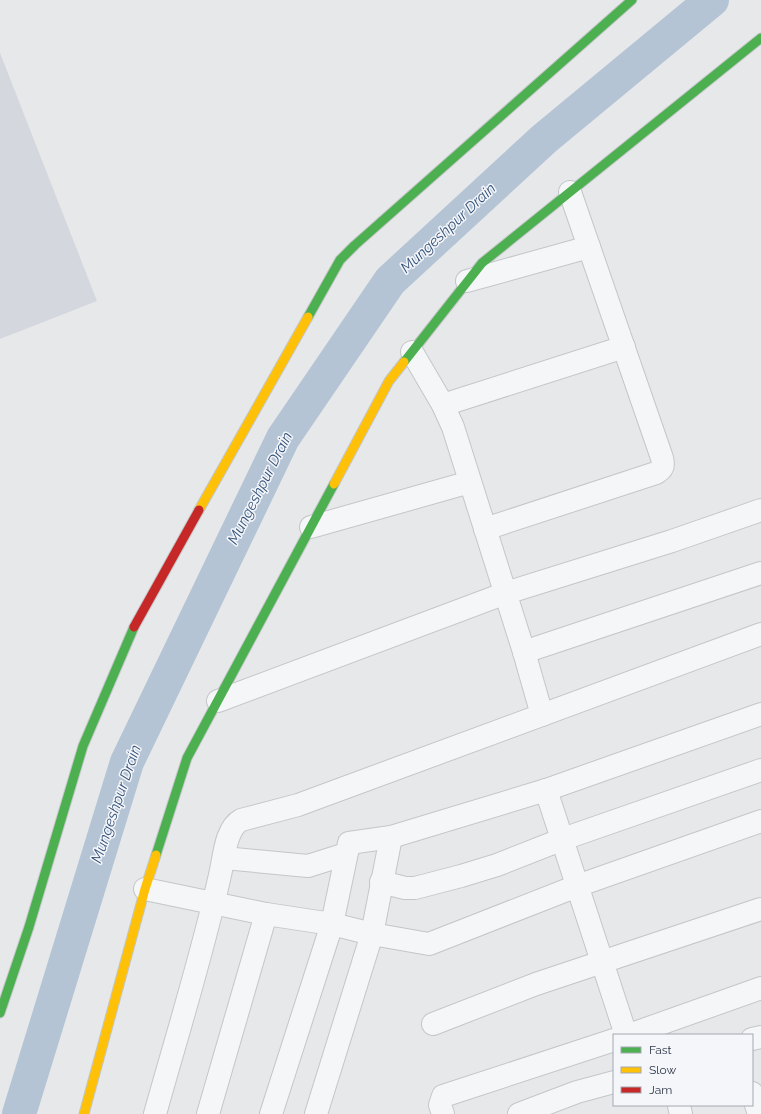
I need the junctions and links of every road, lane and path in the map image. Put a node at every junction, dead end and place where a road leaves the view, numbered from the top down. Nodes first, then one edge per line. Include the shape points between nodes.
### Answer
1 (632, 0) edge
2 (761, 38) edge
3 (570, 192) junction
4 (589, 247) junction
5 (467, 281) junction
6 (624, 347) junction
7 (412, 352) junction
8 (443, 405) junction
9 (470, 482) junction
10 (761, 510) edge
11 (311, 527) junction
12 (484, 529) junction
13 (761, 573) edge
14 (506, 593) junction
15 (761, 634) edge
16 (524, 652) junction
17 (218, 701) junction
18 (761, 714) edge
19 (542, 715) junction
20 (761, 770) edge
21 (546, 790) junction
22 (761, 821) edge
23 (391, 837) junction
24 (563, 839) junction
25 (346, 854) junction
26 (224, 858) junction
27 (381, 882) junction
28 (577, 886) junction
29 (145, 889) junction
30 (214, 903) junction
31 (761, 909) edge
32 (266, 914) junction
33 (332, 924) junction
34 (372, 934) junction
35 (603, 963) junction
36 (761, 988) edge
37 (0, 1013) edge
38 (433, 1024) dead end
39 (627, 1034) edge
40 (630, 1034) edge
41 (613, 1040) edge
42 (613, 1082) edge
43 (753, 1096) edge
44 (84, 1114) edge
45 (155, 1114) edge
46 (208, 1114) edge
47 (271, 1114) edge
48 (316, 1114) edge
49 (443, 1114) edge
50 (519, 1114) edge
51 (759, 1114) edge

1 - 37 street via 360,239 340,260 137,620 83,746 29,927
2 - 3 street
3 - 4 street
3 - 5 street via 482,263
4 - 5 street
4 - 6 street
5 - 7 street
6 - 8 street
6 - 12 street via 662,458 664,466 661,470
7 - 8 street
7 - 11 street via 389,381
8 - 9 street via 453,427
9 - 11 street
9 - 12 street
10 - 14 street
11 - 17 street
12 - 14 street
13 - 16 street
14 - 16 street
14 - 17 street
15 - 19 street
16 - 19 street
17 - 29 street via 187,758
18 - 21 street
19 - 26 street via 298,805 241,820 235,824 229,837
20 - 24 street
21 - 23 street
21 - 24 street
22 - 28 street
23 - 25 street via 354,841 348,845
23 - 27 street
24 - 27 street via 497,865 415,888
24 - 28 street
25 - 26 street via 308,866
25 - 33 street
26 - 30 street
27 - 34 street
28 - 34 street via 429,944
28 - 35 street
29 - 30 street
29 - 44 street
30 - 32 street
30 - 45 street
31 - 35 street
32 - 33 street
32 - 46 street
33 - 34 street
33 - 47 street
34 - 48 street
35 - 38 street via 536,984
35 - 39 street
36 - 40 street
41 - 49 street via 444,1096 440,1105
42 - 50 street
43 - 51 street

